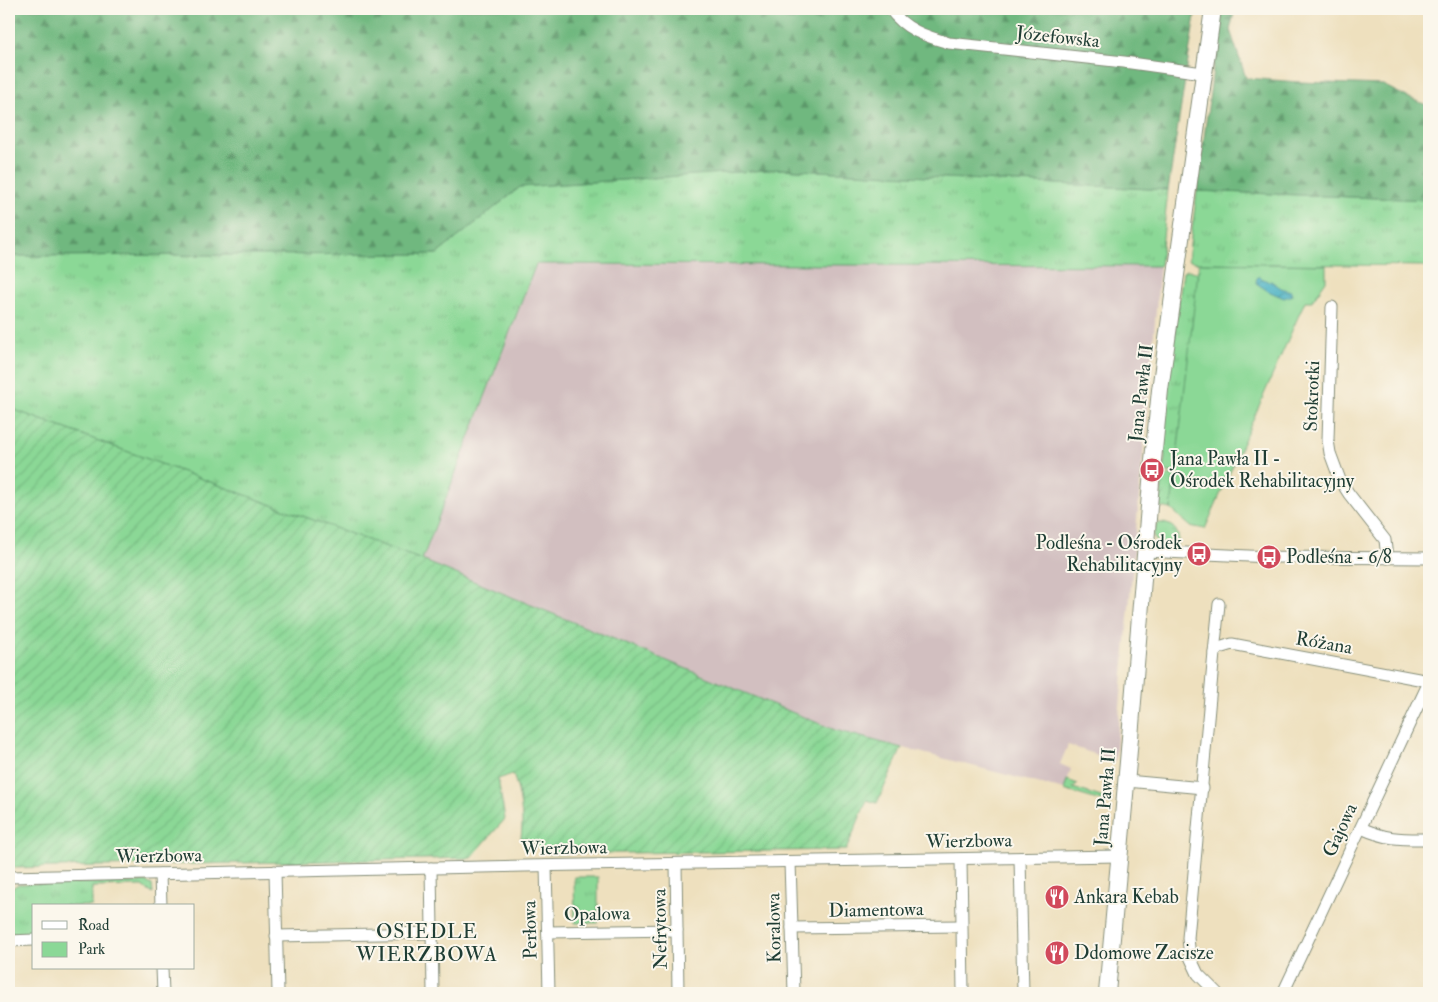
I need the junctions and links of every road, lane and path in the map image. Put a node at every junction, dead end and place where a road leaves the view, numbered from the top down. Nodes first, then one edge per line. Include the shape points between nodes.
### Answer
1 (890, 9) edge
2 (1213, 9) edge
3 (1203, 74) junction
4 (1332, 307) dead end
5 (1145, 551) junction
6 (1387, 558) junction
7 (1429, 558) edge
8 (1219, 604) dead end
9 (1214, 653) junction
10 (1429, 682) edge
11 (1127, 781) junction
12 (1203, 788) junction
13 (1361, 828) junction
14 (1429, 839) edge
15 (1120, 856) junction
16 (1020, 858) junction
17 (960, 859) junction
18 (790, 862) junction
19 (676, 864) junction
20 (546, 866) junction
21 (431, 868) junction
22 (275, 871) junction
23 (160, 874) junction
24 (9, 877) edge
25 (161, 904) edge
26 (961, 926) junction
27 (792, 928) junction
28 (677, 930) junction
29 (548, 932) junction
30 (432, 933) junction
31 (276, 936) junction
32 (32, 940) edge
33 (9, 941) edge
34 (162, 970) edge
35 (163, 993) edge
36 (278, 993) edge
37 (433, 993) edge
38 (549, 993) edge
39 (678, 993) edge
40 (794, 993) edge
41 (963, 993) edge
42 (1023, 993) edge
43 (1107, 993) edge
44 (1217, 993) edge
45 (1283, 993) edge

1 - 3 street, Józefowska via 904,24 922,35 949,43
2 - 3 street, Jana Pawła II
3 - 5 street, Jana Pawła II via 1160,390
4 - 6 street, Stokrotki via 1330,453 1340,480 1385,540
5 - 6 street
5 - 11 street, Jana Pawła II
6 - 7 street
8 - 9 street
9 - 10 street, Różana via 1232,644
9 - 12 street
10 - 13 street, Gajowa
11 - 12 street
11 - 15 street, Jana Pawła II
12 - 44 street via 1188,938 1190,958 1198,974
13 - 14 street via 1396,839
13 - 45 street, Gajowa
15 - 16 street, Wierzbowa
15 - 43 street, Jana Pawła II
16 - 17 street, Wierzbowa
16 - 42 street
17 - 18 street, Wierzbowa
17 - 26 street
18 - 19 street, Wierzbowa
18 - 27 street, Koralowa
19 - 20 street, Wierzbowa
19 - 28 street, Nefrytowa
20 - 21 street, Wierzbowa
20 - 29 street, Perłowa
21 - 22 street, Wierzbowa
21 - 30 street
22 - 23 street, Wierzbowa
22 - 31 street
23 - 24 street, Wierzbowa
23 - 25 street
26 - 27 street, Diamentowa
26 - 41 street
27 - 40 street, Koralowa
28 - 29 street, Opalowa
28 - 39 street, Nefrytowa
29 - 38 street, Perłowa
30 - 31 street
30 - 37 street
31 - 36 street
32 - 33 street
34 - 35 street

